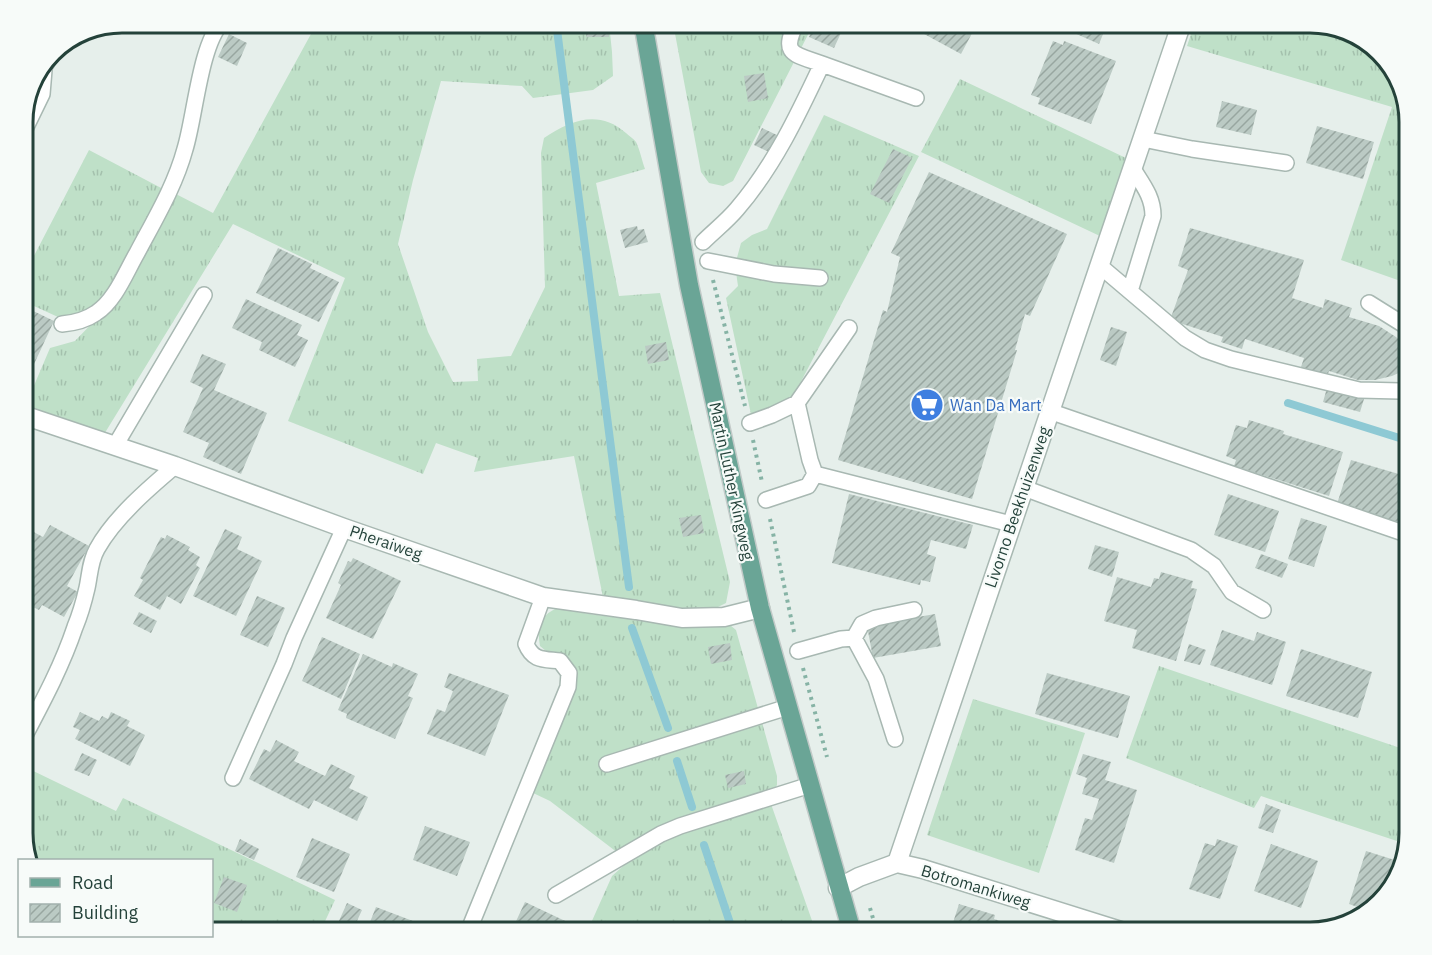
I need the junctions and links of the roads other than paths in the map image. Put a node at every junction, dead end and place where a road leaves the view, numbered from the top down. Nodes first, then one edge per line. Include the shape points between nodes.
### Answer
1 (214, 33) edge
2 (645, 33) edge
3 (792, 33) edge
4 (1178, 33) edge
5 (822, 64) junction
6 (43, 81) edge
7 (916, 98) dead end
8 (34, 110) edge
9 (1143, 139) junction
10 (1286, 163) dead end
11 (1133, 169) junction
12 (703, 242) dead end
13 (708, 261) dead end
14 (1100, 266) junction
15 (820, 278) dead end
16 (1130, 291) junction
17 (204, 295) dead end
18 (1369, 303) dead end
19 (1399, 321) edge
20 (62, 324) dead end
21 (849, 328) dead end
22 (1399, 391) edge
23 (797, 403) junction
24 (1049, 411) junction
25 (33, 418) edge
26 (750, 423) dead end
27 (115, 446) junction
28 (175, 466) junction
29 (815, 474) junction
30 (1024, 488) junction
31 (766, 500) dead end
32 (1011, 524) junction
33 (344, 528) junction
34 (1399, 531) edge
35 (543, 597) junction
36 (760, 608) junction
37 (914, 610) dead end
38 (1263, 610) dead end
39 (854, 638) junction
40 (798, 651) dead end
41 (788, 707) junction
42 (33, 719) edge
43 (895, 739) dead end
44 (607, 764) dead end
45 (232, 778) dead end
46 (810, 785) junction
47 (897, 863) junction
48 (838, 888) junction
49 (556, 895) dead end
50 (472, 922) edge
51 (849, 922) edge
52 (1089, 922) edge

1 - 20 lane via 205,56 186,149 173,184 114,296 97,313
2 - 36 main road, Martin Luther Kingweg via 689,285
3 - 5 lane via 789,48 793,53
4 - 9 street, Livorno Beekhuizenweg
5 - 7 lane
5 - 12 lane via 774,158 737,209
6 - 8 lane
9 - 10 lane
9 - 11 street, Livorno Beekhuizenweg
11 - 14 street, Livorno Beekhuizenweg
11 - 16 lane via 1149,193 1153,216
13 - 15 lane
14 - 16 lane
14 - 24 street, Livorno Beekhuizenweg
16 - 22 lane via 1205,350 1359,390
17 - 27 lane
18 - 19 lane
21 - 23 lane
23 - 26 lane
23 - 29 lane
24 - 30 street, Livorno Beekhuizenweg
24 - 34 lane
25 - 27 street, Pheraiweg
27 - 28 street, Pheraiweg
28 - 33 street, Pheraiweg
28 - 42 lane via 115,524 96,551 75,628
29 - 31 lane via 808,486
29 - 32 lane
30 - 32 street, Livorno Beekhuizenweg
30 - 38 lane via 1191,550 1214,566 1232,592
32 - 47 street, Livorno Beekhuizenweg
33 - 35 street, Pheraiweg
33 - 45 lane
35 - 36 street, Pheraiweg via 682,618 724,617
35 - 50 lane via 526,644 537,658 560,661 569,673 568,687
36 - 41 main road, Martin Luther Kingweg
37 - 39 lane via 862,624
39 - 40 lane
39 - 43 lane via 876,679
41 - 44 lane
41 - 46 main road, Martin Luther Kingweg
46 - 48 main road, Martin Luther Kingweg
46 - 49 lane via 661,834
47 - 48 street
47 - 52 street, Botromankiweg
48 - 51 main road, Martin Luther Kingweg

